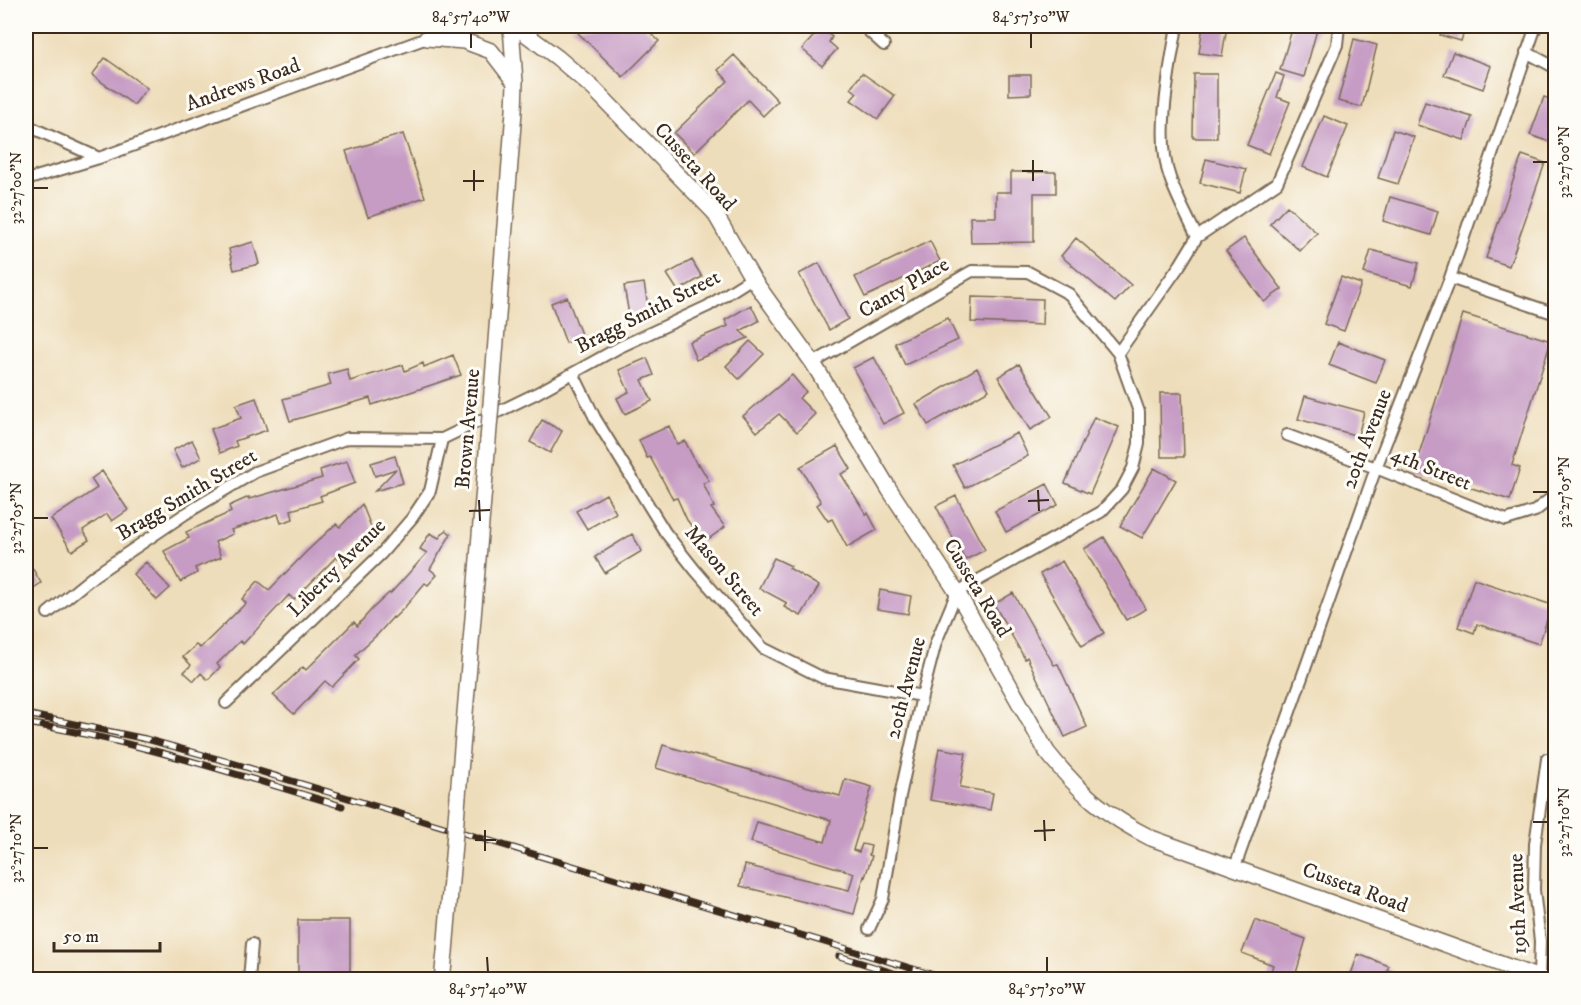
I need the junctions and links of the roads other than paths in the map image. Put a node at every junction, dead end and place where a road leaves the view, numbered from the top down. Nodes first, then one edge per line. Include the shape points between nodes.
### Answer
1 (473, 26) edge
2 (513, 26) edge
3 (863, 26) edge
4 (1177, 26) edge
5 (1339, 26) edge
6 (1536, 26) edge
7 (427, 38) junction
8 (884, 45) dead end
9 (1526, 52) junction
10 (1556, 68) edge
11 (515, 82) junction
12 (26, 125) edge
13 (99, 158) junction
14 (26, 180) edge
15 (1197, 237) junction
16 (752, 278) junction
17 (1450, 278) junction
18 (1556, 314) edge
19 (1118, 352) junction
20 (813, 363) junction
21 (573, 374) junction
22 (1287, 435) dead end
23 (442, 439) junction
24 (1376, 468) junction
25 (1556, 494) edge
26 (957, 592) junction
27 (48, 613) dead end
28 (922, 696) junction
29 (225, 703) dead end
30 (1547, 759) dead end
31 (1235, 867) junction
32 (869, 929) dead end
33 (252, 944) dead end
34 (1542, 978) edge
35 (249, 980) edge
36 (442, 980) edge

1 - 7 street, Andrews Road
2 - 11 street, Brown Avenue
2 - 16 street, Cusseta Road via 594,89 714,212
3 - 8 street
4 - 15 street via 1167,83 1164,141 1169,176
5 - 15 street via 1337,45 1277,183
6 - 9 street, 20th Avenue
7 - 11 street via 464,41 491,51
7 - 13 street, Andrews Road
9 - 10 street
9 - 17 street, 20th Avenue
11 - 36 street, Brown Avenue, bridge
12 - 13 street
13 - 14 street, Andrews Road
15 - 19 street
16 - 20 street, Cusseta Road
16 - 21 street, Bragg Smith Street via 708,306
17 - 18 street
17 - 24 street, 20th Avenue
19 - 20 street, Canty Place via 1069,294 1028,272 972,271
19 - 26 street, Canty Place via 1139,412 1139,444 1122,489 1101,512
20 - 26 street, Cusseta Road
21 - 23 street, Bragg Smith Street
21 - 28 street, Mason Street via 595,418 665,532 763,648 823,678
22 - 24 street, 4th Street
23 - 27 street, Bragg Smith Street via 348,438 255,472 95,575
23 - 29 street, Liberty Avenue via 430,491 412,518 381,554
24 - 25 street, 4th Street via 1506,520 1535,511
24 - 31 street, 20th Avenue
26 - 28 street, 20th Avenue via 936,642
26 - 31 street, Cusseta Road via 1047,752 1086,796 1119,822 1151,838
28 - 32 street, 20th Avenue via 883,899
30 - 34 street, 19th Avenue via 1534,890
31 - 34 street, Cusseta Road
33 - 35 street

